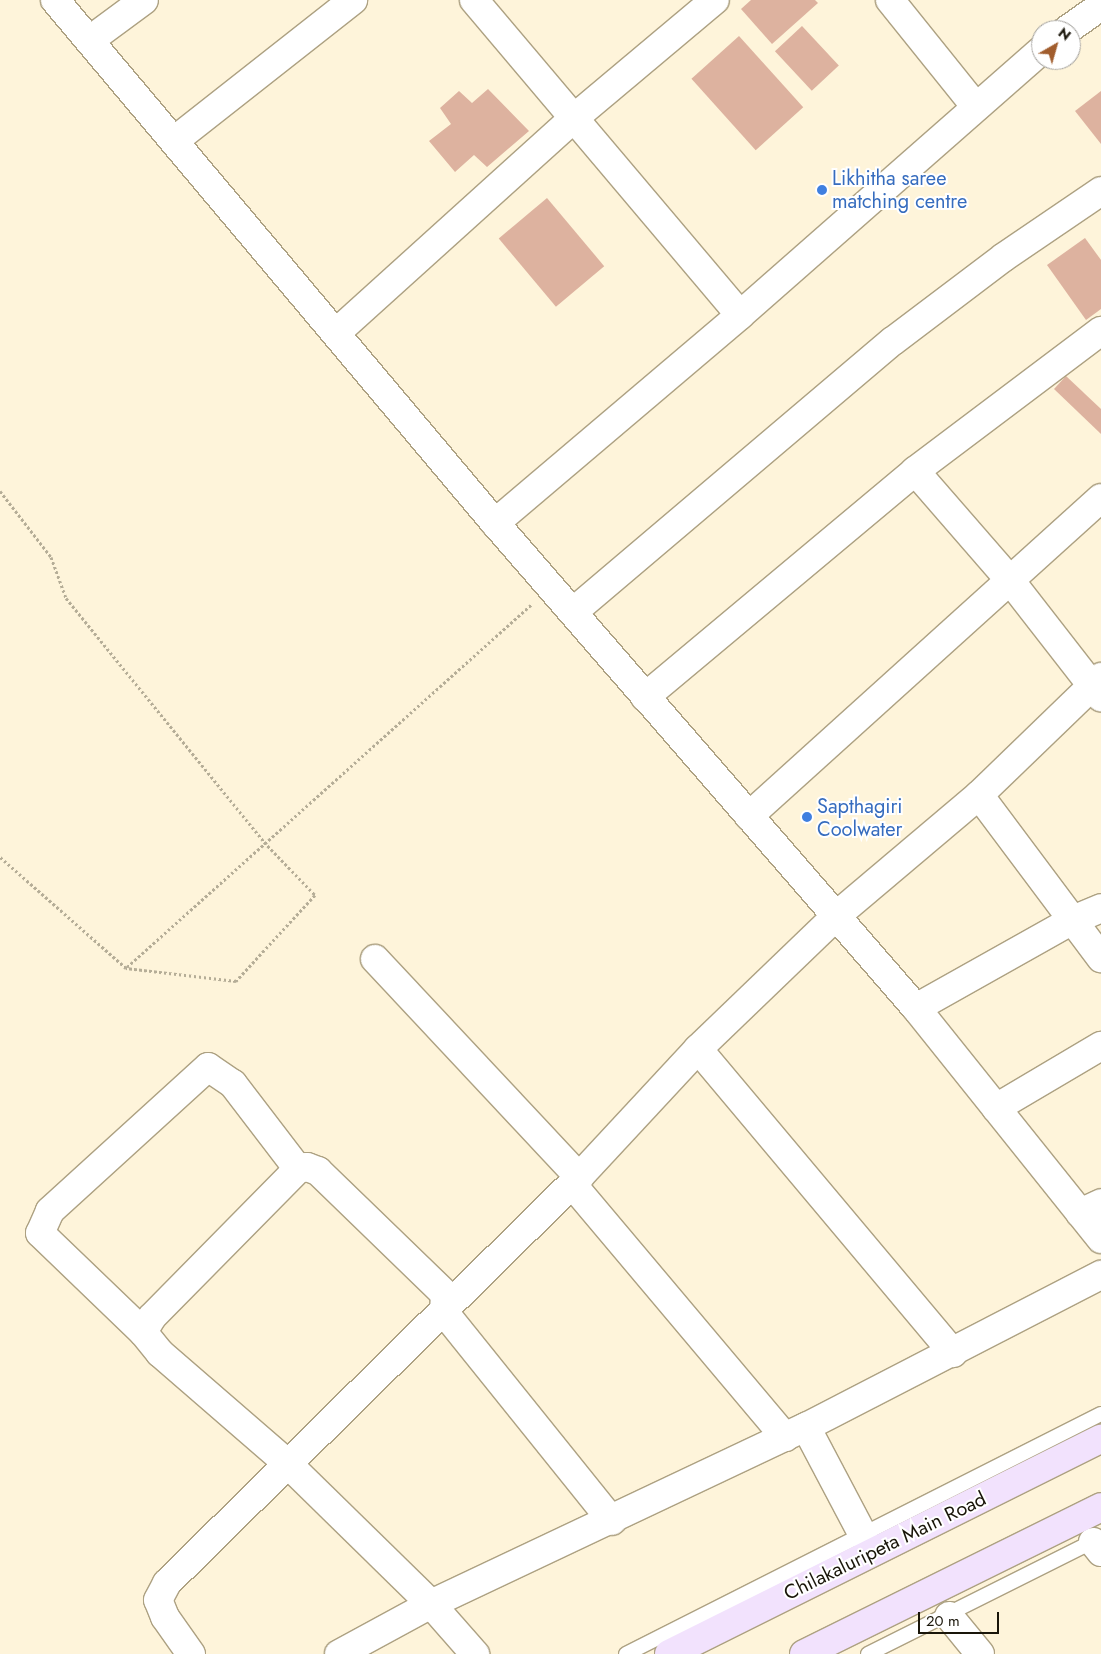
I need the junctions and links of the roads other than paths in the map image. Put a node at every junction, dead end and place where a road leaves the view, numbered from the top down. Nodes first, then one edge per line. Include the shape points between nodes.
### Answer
1 (56, 0) edge
2 (144, 0) edge
3 (353, 0) edge
4 (474, 0) edge
5 (715, 0) edge
6 (890, 0) edge
7 (1101, 6) edge
8 (1081, 20) edge
9 (90, 40) junction
10 (1031, 60) edge
11 (976, 107) junction
12 (573, 119) junction
13 (174, 141) junction
14 (1101, 191) edge
15 (740, 315) junction
16 (1101, 331) edge
17 (336, 333) junction
18 (915, 471) junction
19 (1101, 498) edge
20 (495, 523) junction
21 (1010, 579) junction
22 (573, 612) junction
23 (1098, 687) edge
24 (645, 697) junction
25 (979, 795) junction
26 (749, 816) junction
27 (1101, 908) edge
28 (836, 916) junction
29 (1073, 920) junction
30 (1101, 958) edge
31 (374, 959) dead end
32 (916, 1008) junction
33 (1101, 1046) edge
34 (698, 1049) junction
35 (996, 1108) junction
36 (298, 1169) junction
37 (575, 1180) junction
38 (1091, 1208) edge
39 (1101, 1239) edge
40 (1101, 1275) edge
41 (444, 1312) junction
42 (144, 1332) junction
43 (952, 1353) junction
44 (1101, 1414) edge
45 (796, 1432) junction
46 (1101, 1439) edge
47 (287, 1463) junction
48 (1101, 1507) edge
49 (612, 1521) junction
50 (863, 1535) junction
51 (1098, 1544) edge
52 (431, 1604) junction
53 (949, 1616) junction
54 (191, 1654) edge
55 (339, 1654) edge
56 (475, 1654) edge
57 (626, 1654) edge
58 (669, 1654) edge
59 (804, 1654) edge
60 (868, 1654) edge
61 (980, 1654) edge

1 - 9 street
2 - 9 street
3 - 13 street
4 - 12 street
5 - 12 street
6 - 11 street
7 - 8 street
9 - 13 street
10 - 11 street
11 - 15 street
12 - 15 street
12 - 17 street
13 - 17 street
14 - 22 street via 1004,257 893,341
15 - 20 street
16 - 18 street
17 - 20 street
18 - 21 street
18 - 24 street
19 - 21 street
20 - 22 street
21 - 23 street
21 - 26 street
22 - 24 street
23 - 25 street
24 - 26 street
25 - 28 street
25 - 29 street
26 - 28 street
27 - 29 street
28 - 32 street
28 - 34 street
29 - 30 street
29 - 32 street
31 - 37 street
32 - 35 street
33 - 35 street
34 - 37 street
34 - 43 street
35 - 38 street
36 - 41 street via 307,1167 318,1171 418,1267 445,1294
36 - 42 street via 152,1317
36 - 42 street via 233,1084 208,1067 50,1211 40,1232
37 - 41 street
37 - 45 street
38 - 39 street
40 - 43 street
41 - 47 street
41 - 49 street
42 - 47 street via 160,1353
43 - 45 street
44 - 50 lane
45 - 49 street
45 - 50 street
46 - 58 main road, Chilakaluripeta Main Road
47 - 52 street
47 - 54 street via 167,1583 158,1600 165,1617
48 - 59 main road
49 - 52 street
50 - 57 lane
51 - 53 lane
52 - 55 street
52 - 56 street
53 - 60 lane
53 - 61 street

